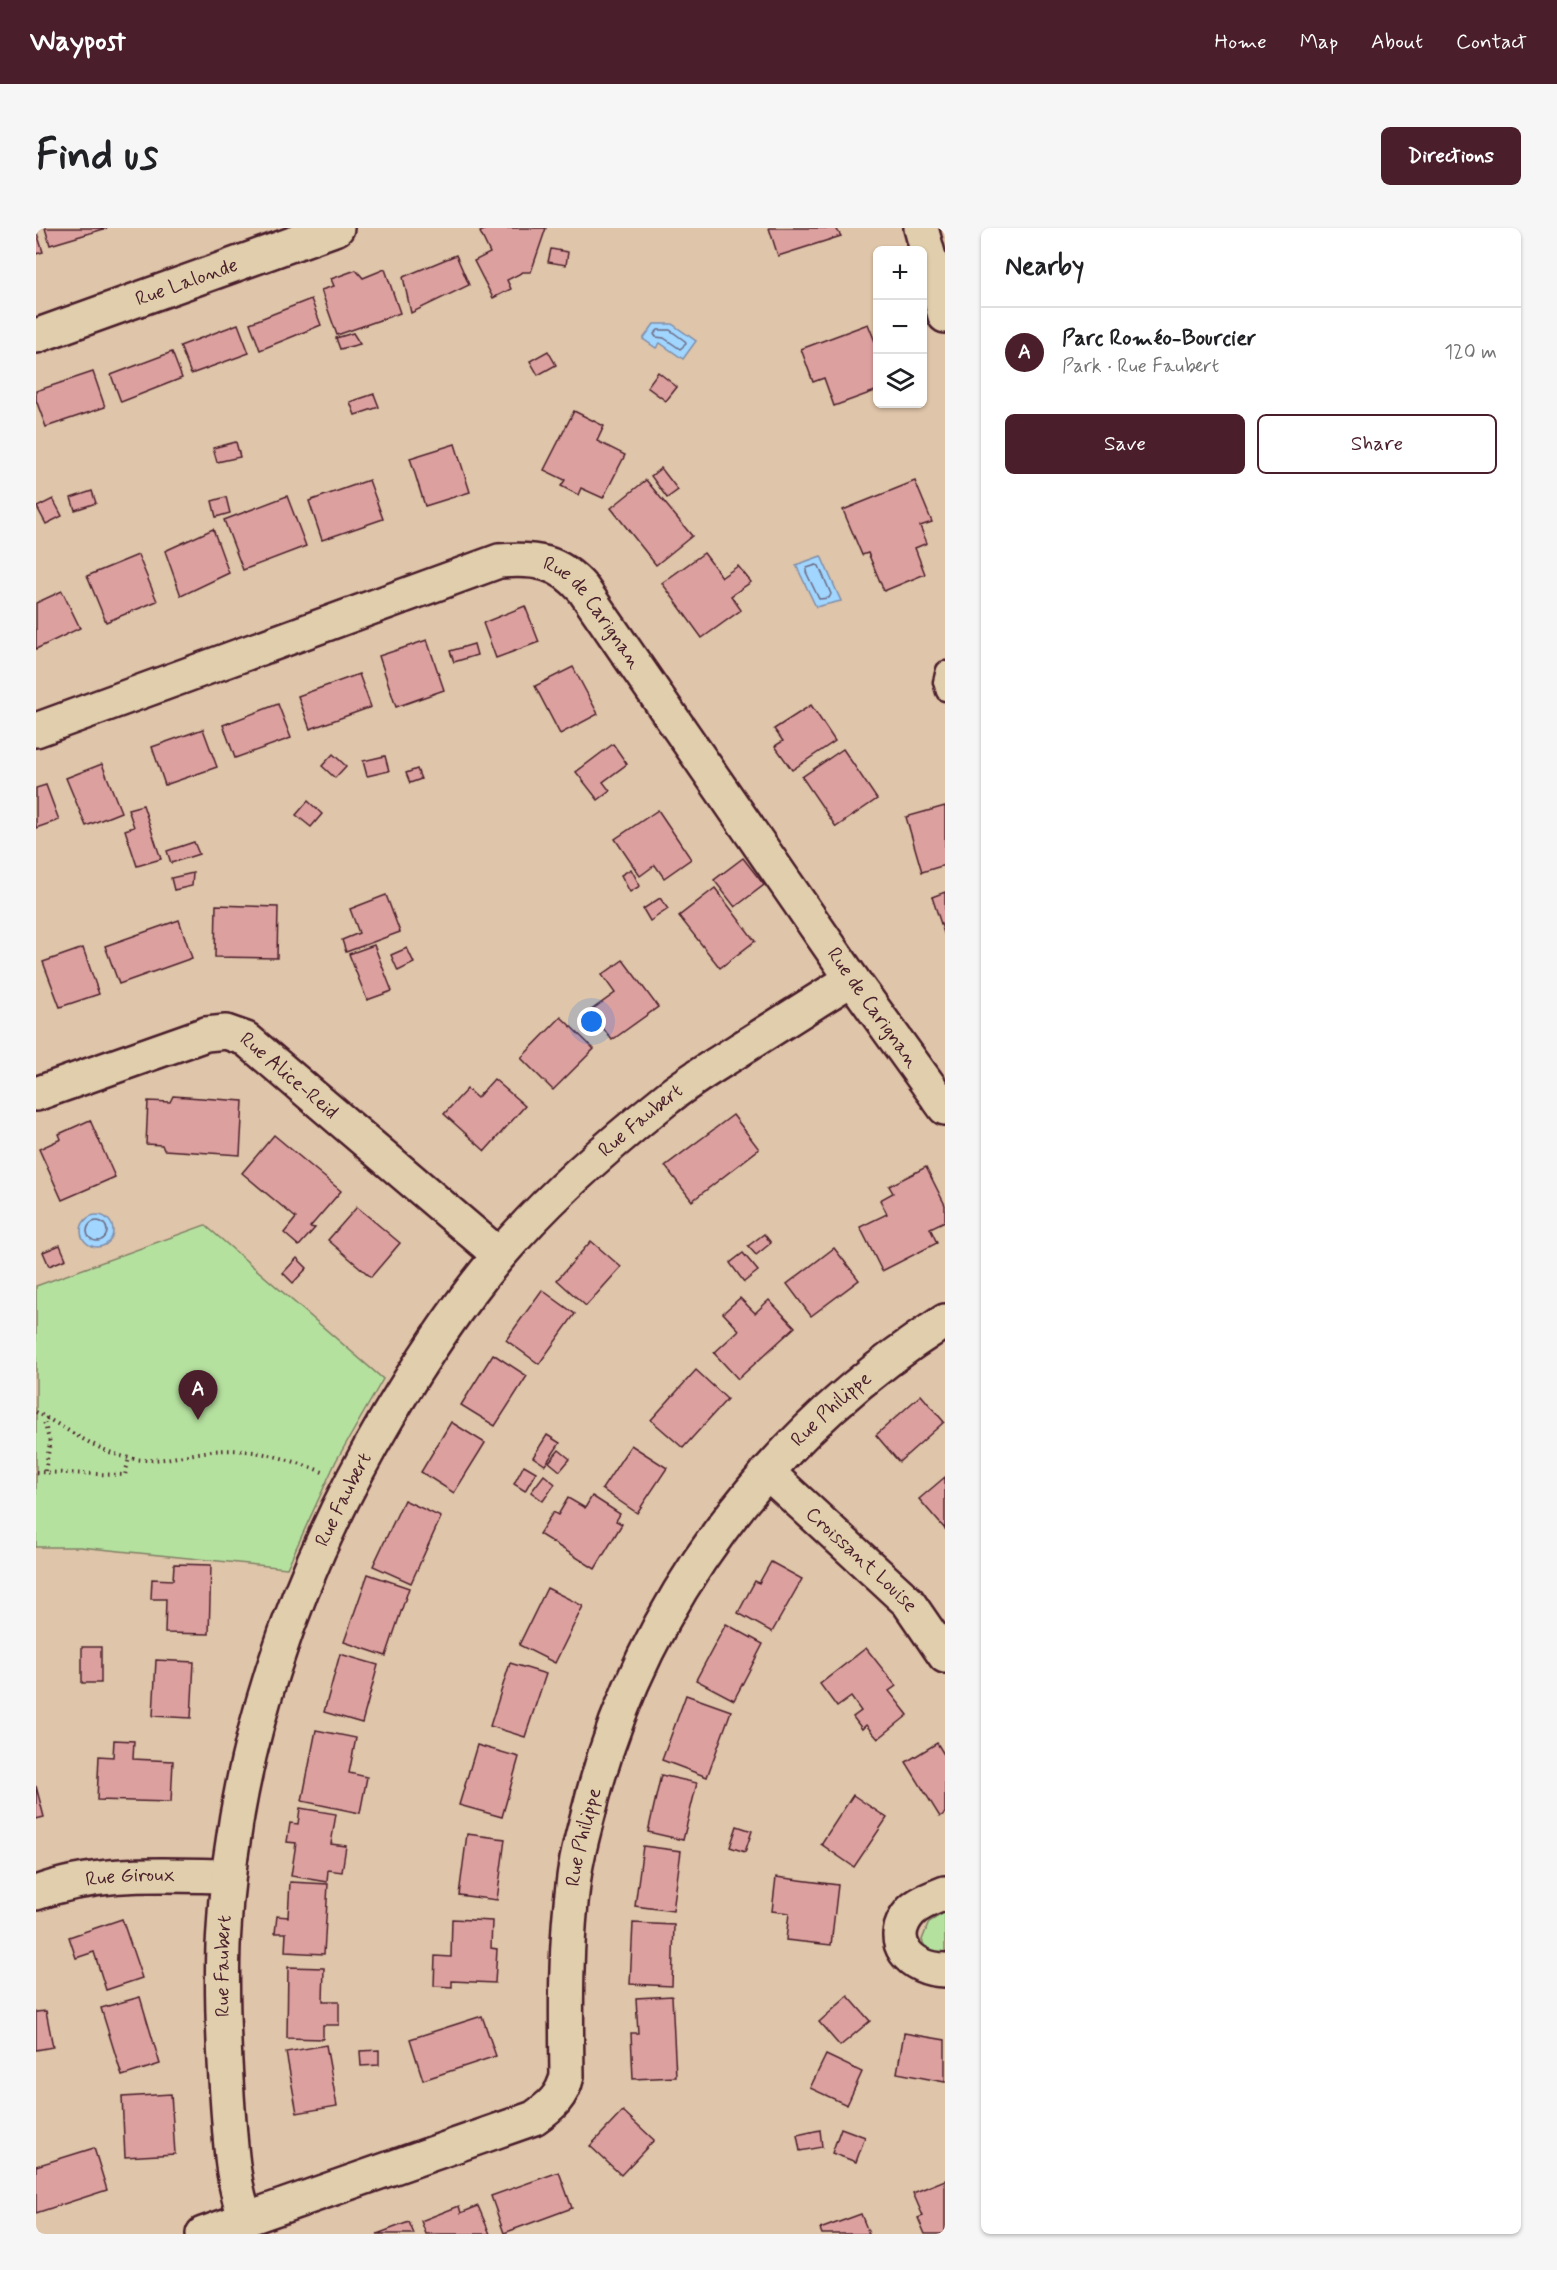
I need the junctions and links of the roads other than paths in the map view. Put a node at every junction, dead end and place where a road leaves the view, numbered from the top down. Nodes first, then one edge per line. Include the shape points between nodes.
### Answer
1 (337, 228) edge
2 (921, 228) edge
3 (945, 316) edge
4 (36, 336) edge
5 (945, 670) edge
6 (945, 692) edge
7 (36, 730) edge
8 (852, 978) junction
9 (36, 1094) edge
10 (945, 1108) edge
11 (500, 1255) junction
12 (945, 1321) edge
13 (767, 1472) junction
14 (945, 1656) edge
15 (227, 1876) junction
16 (36, 1893) edge
17 (945, 1893) edge
18 (945, 1970) edge
19 (246, 2219) junction
20 (203, 2234) edge

1 - 4 street, Rue Lalonde
2 - 3 street
5 - 6 lane
7 - 8 street, Rue de Carignan via 500,561 543,562 560,568 583,589
8 - 10 street, Rue de Carignan
8 - 11 street, Rue Faubert via 668,1097 556,1197
9 - 11 street, Rue Alice-Reid via 206,1034 226,1032 246,1039
11 - 15 street, Rue Faubert via 411,1378 349,1486 315,1555 262,1701
12 - 13 street, Rue Philippe via 840,1398
13 - 14 street, Croissant Louise via 908,1602
13 - 19 street, Rue Philippe via 688,1574 641,1660 599,1771 574,1875 567,1959 567,2076 562,2094 534,2118
15 - 16 street, Rue Giroux via 107,1876
15 - 19 street, Rue Faubert via 222,2022 234,2175
17 - 18 street via 912,1910 900,1937 911,1960
19 - 20 street, Rue Philippe

